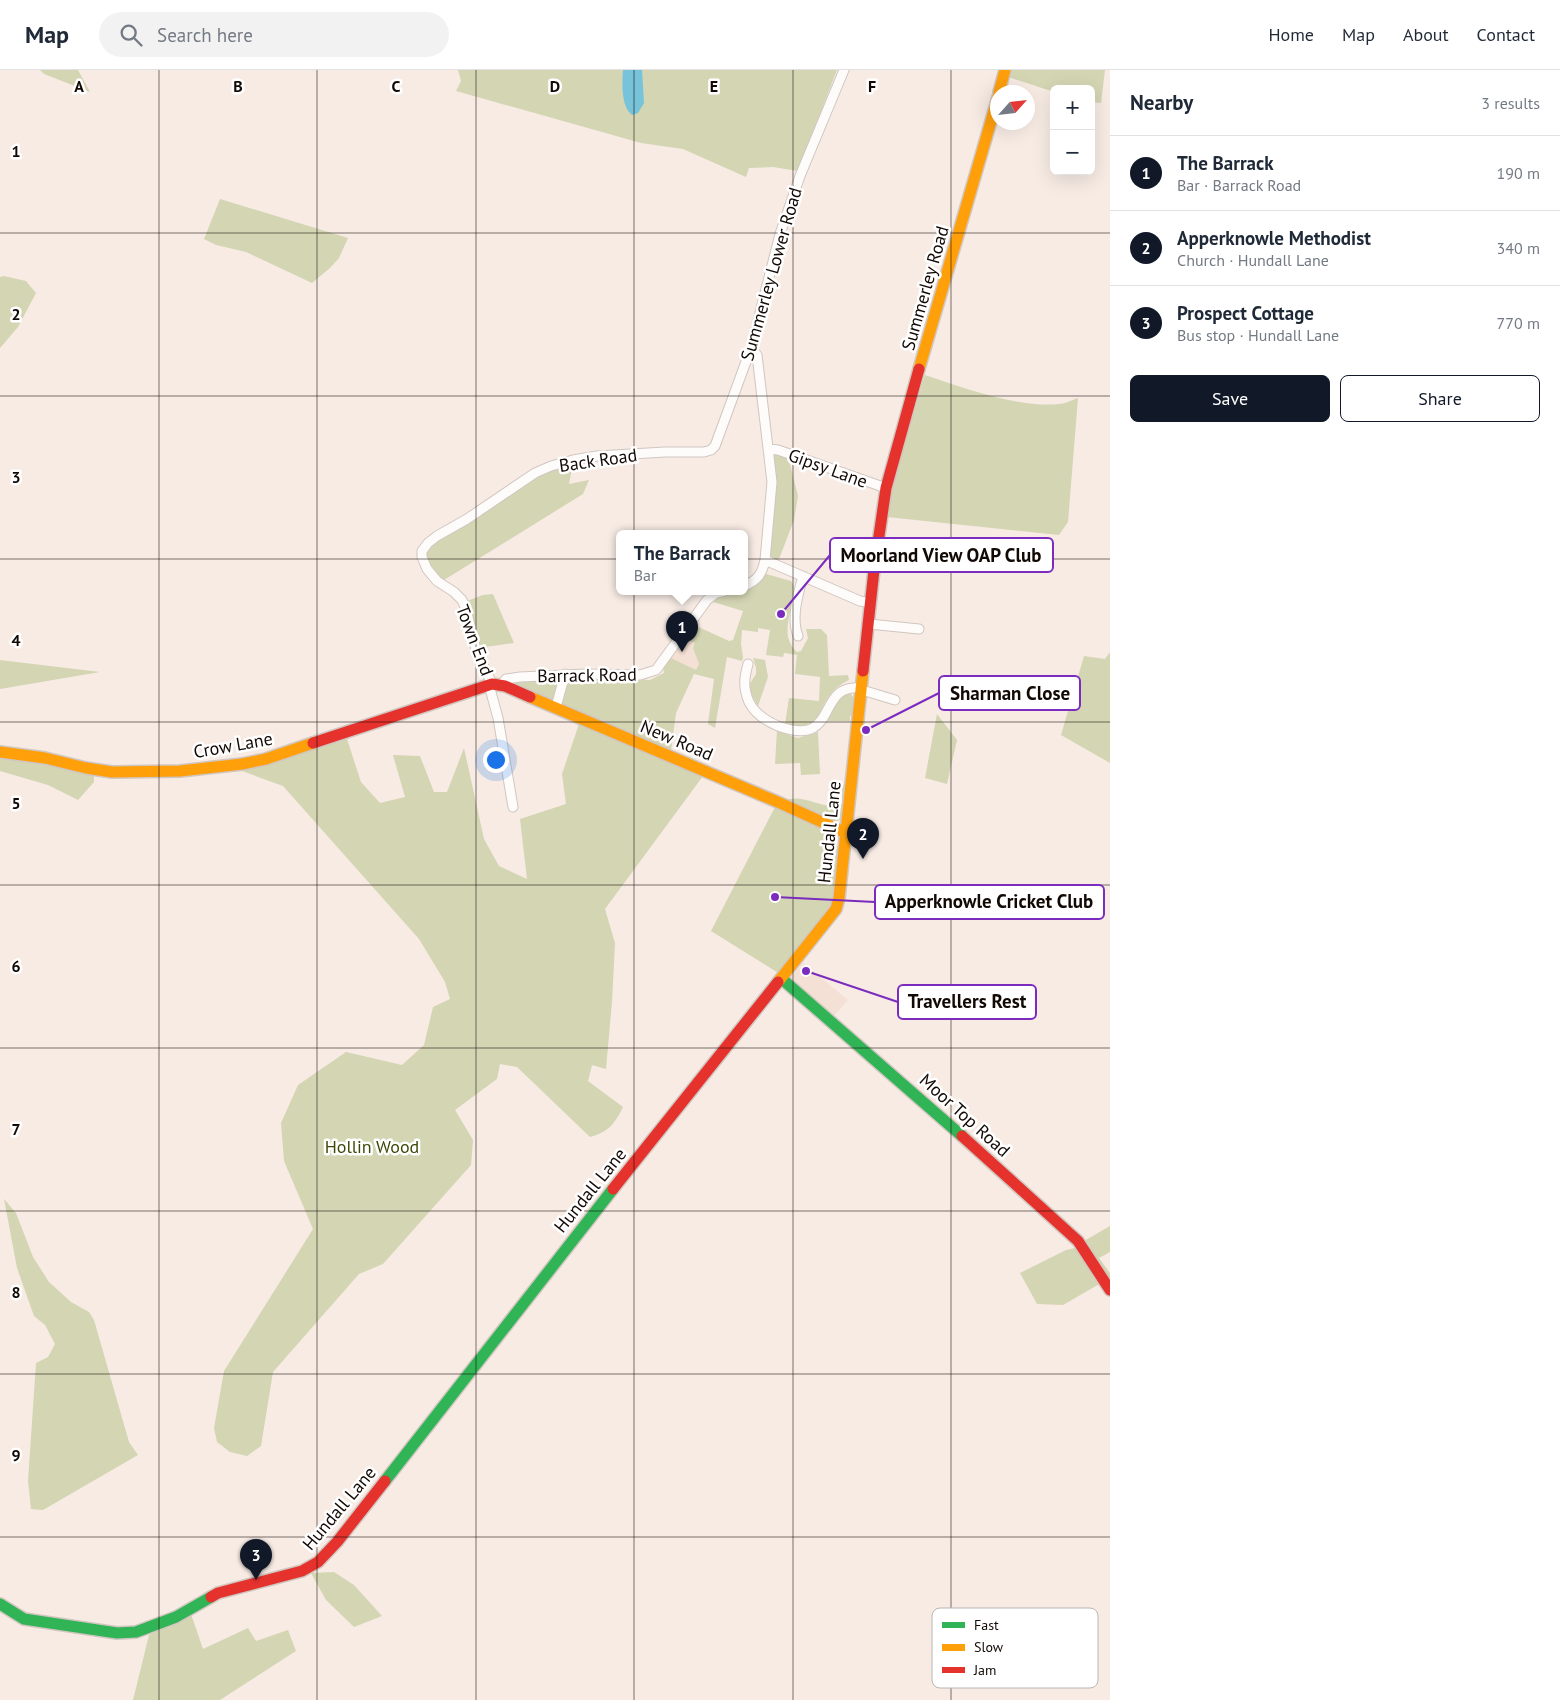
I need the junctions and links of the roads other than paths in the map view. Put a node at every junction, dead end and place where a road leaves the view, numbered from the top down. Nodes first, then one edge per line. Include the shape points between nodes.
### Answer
1 (844, 70) edge
2 (1006, 70) edge
3 (1001, 85) edge
4 (990, 125) edge
5 (751, 348) junction
6 (769, 449) junction
7 (711, 450) joint
8 (886, 488) junction
9 (422, 551) joint
10 (765, 560) junction
11 (803, 576) junction
12 (748, 584) edge
13 (713, 595) edge
14 (871, 603) junction
15 (868, 624) junction
16 (919, 629) dead end
17 (798, 636) dead end
18 (749, 669) dead end
19 (565, 674) junction
20 (494, 685) junction
21 (862, 689) junction
22 (895, 700) dead end
23 (556, 707) junction
24 (0, 752) edge
25 (513, 807) dead end
26 (846, 833) junction
27 (782, 979) junction
28 (1110, 1290) edge
29 (0, 1604) edge

1 - 5 street, Summerley Lower Road via 780,234
2 - 3 street
4 - 8 street, Summerley Road
5 - 6 street via 757,355
5 - 7 street, Summerley Lower Road
6 - 8 street, Gipsy Lane
6 - 10 street via 772,482
7 - 9 street, Back Road via 597,456 551,466 534,473 437,536
8 - 14 street, Hundall Lane
9 - 20 street, Town End via 427,570 462,600 476,650
10 - 11 street
10 - 12 street via 758,578
11 - 14 street
11 - 17 street via 795,619
13 - 19 street, Barrack Road via 656,670 640,675
14 - 15 street, Hundall Lane
15 - 16 street
15 - 21 street, Hundall Lane
18 - 21 street via 744,687 751,707 770,722 796,732 817,726 841,691 851,687
19 - 20 street, Barrack Road via 506,679
19 - 23 street
20 - 23 street, New Road
20 - 24 street, Crow Lane via 242,764 180,771 112,772
20 - 25 street, Town End
21 - 22 street
21 - 26 street, Hundall Lane
23 - 26 street, New Road
26 - 27 street, Hundall Lane via 836,908
27 - 28 street, Moor Top Road via 1064,1227
27 - 29 street, Hundall Lane via 318,1562 302,1571 218,1593 145,1630 128,1633 30,1620

